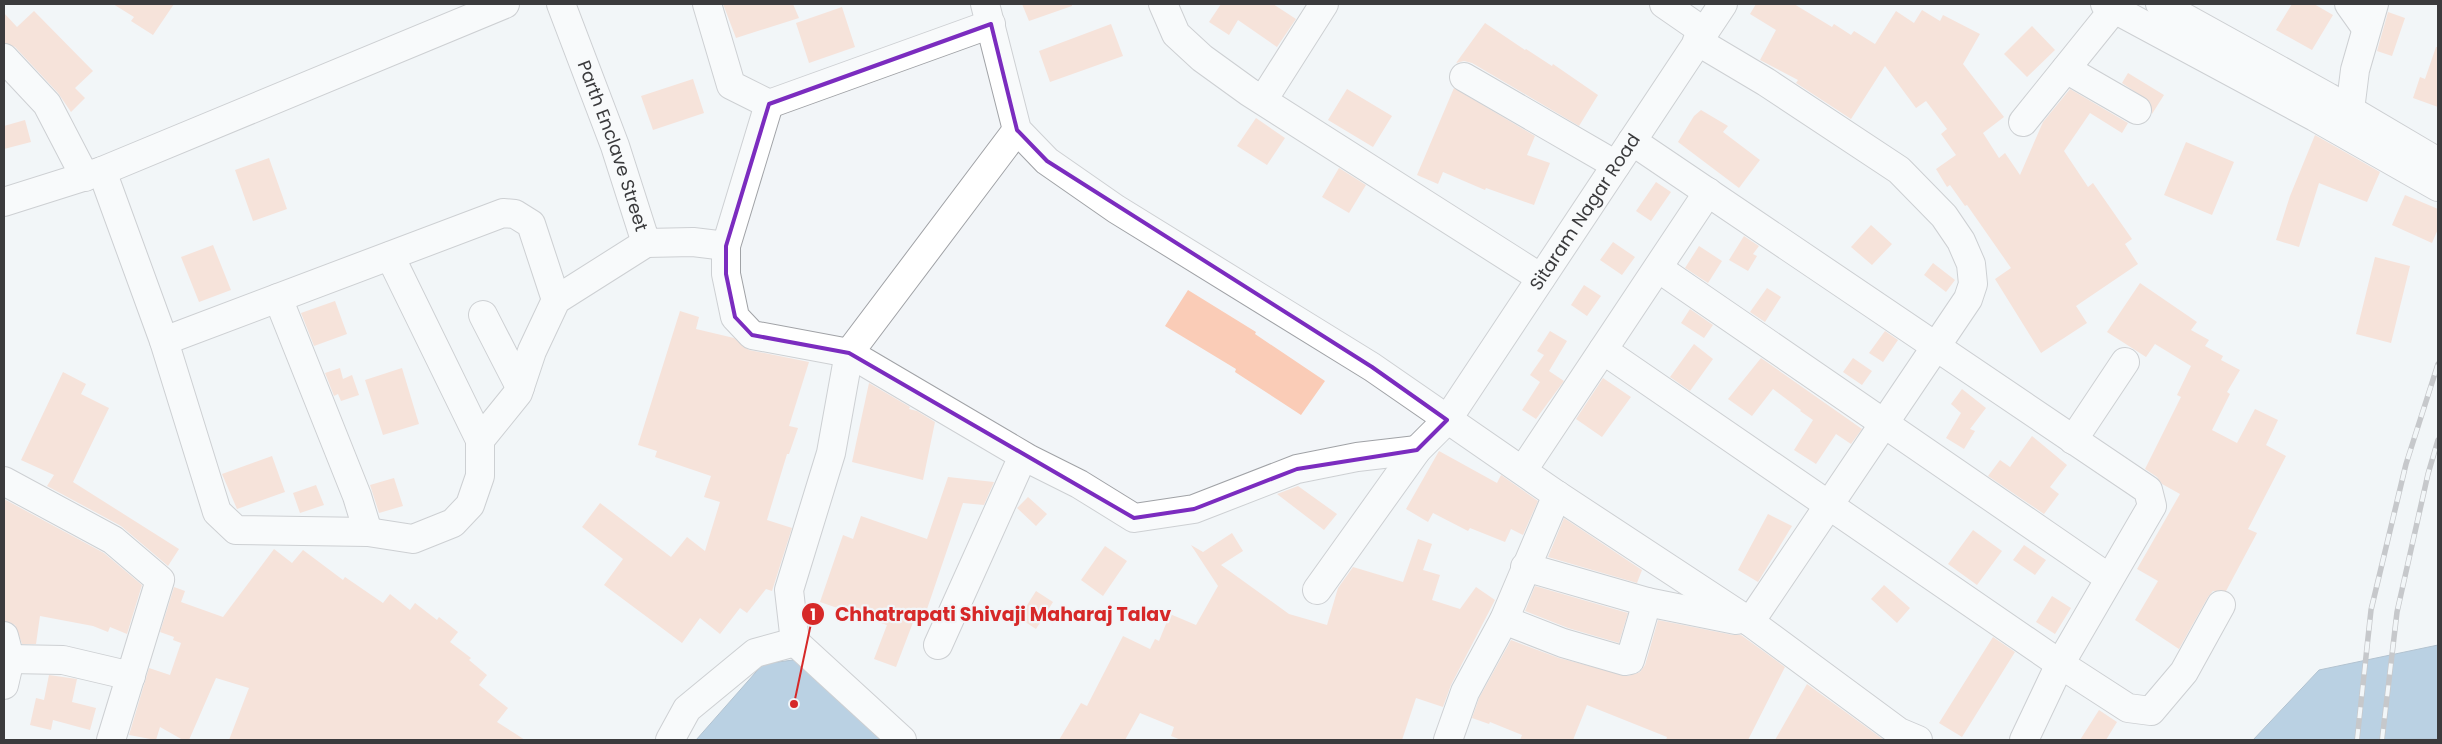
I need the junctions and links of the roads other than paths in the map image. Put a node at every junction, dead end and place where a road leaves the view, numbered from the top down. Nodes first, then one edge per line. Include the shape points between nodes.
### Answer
1 (505, 4) edge
2 (561, 4) edge
3 (707, 4) edge
4 (1162, 4) edge
5 (1324, 4) edge
6 (1664, 4) edge
7 (1723, 4) edge
8 (2160, 4) edge
9 (2348, 4) edge
10 (2110, 6) edge
11 (988, 14) edge
12 (2370, 16) edge
13 (1700, 36) junction
14 (4, 58) edge
15 (2066, 69) junction
16 (1464, 77) dead end
17 (1263, 100) junction
18 (769, 104) junction
19 (2137, 110) dead end
20 (2343, 119) junction
21 (2023, 122) dead end
22 (1017, 130) junction
23 (1632, 140) junction
24 (2438, 162) edge
25 (1616, 165) junction
26 (94, 174) junction
27 (2438, 187) edge
28 (1708, 192) junction
29 (4, 202) edge
30 (646, 243) junction
31 (726, 246) junction
32 (390, 256) junction
33 (1658, 268) junction
34 (1541, 278) junction
35 (278, 298) junction
36 (556, 300) junction
37 (482, 315) dead end
38 (164, 341) junction
39 (1936, 347) junction
40 (1603, 350) junction
41 (849, 352) junction
42 (2125, 362) dead end
43 (520, 386) junction
44 (1447, 420) junction
45 (1884, 424) junction
46 (480, 440) junction
47 (2073, 440) junction
48 (1417, 450) junction
49 (1023, 456) junction
50 (1523, 470) junction
51 (4, 481) edge
52 (1557, 494) junction
53 (1829, 504) junction
54 (368, 532) junction
55 (1525, 567) junction
56 (2109, 578) junction
57 (1317, 590) dead end
58 (1647, 602) junction
59 (2221, 605) dead end
60 (1504, 620) junction
61 (1750, 622) junction
62 (794, 642) junction
63 (938, 645) dead end
64 (7, 648) edge
65 (2060, 664) junction
66 (130, 676) junction
67 (4, 685) edge
68 (111, 740) edge
69 (670, 740) edge
70 (902, 740) edge
71 (1448, 740) edge
72 (1918, 740) edge
73 (2024, 740) edge

1 - 26 street
2 - 30 street, Parth Enclave Street via 615,146
3 - 18 street via 731,85
4 - 17 street via 1176,34 1202,58
5 - 17 street
6 - 13 street
7 - 13 street, Sitaram Nagar Road
8 - 20 street
9 - 12 street
10 - 15 street
10 - 20 street
11 - 18 street
11 - 22 street
12 - 20 street
13 - 23 street, Sitaram Nagar Road
13 - 39 street via 1899,170 1944,216 1961,241 1971,264 1973,284 1968,299
14 - 26 street via 47,104
15 - 19 street
15 - 21 street
16 - 25 street
17 - 34 street
18 - 31 street
20 - 24 street
20 - 27 street
22 - 41 street
22 - 44 street via 1047,161 1116,209 1372,367
23 - 25 street, Sitaram Nagar Road
23 - 28 street
25 - 34 street, Sitaram Nagar Road
26 - 29 street
26 - 38 street
28 - 33 street
28 - 39 street
30 - 31 street, Parth Enclave Street via 693,242
30 - 36 street
31 - 41 street via 726,274 735,317 752,335
32 - 35 street
32 - 36 street via 504,213 515,214 531,224
32 - 46 street
33 - 40 street
33 - 45 street
34 - 44 street, Sitaram Nagar Road
35 - 38 street
35 - 54 street via 357,496
36 - 43 street
37 - 43 street
38 - 54 street via 218,512 236,530
39 - 45 street
39 - 47 street
40 - 50 street
40 - 53 street
41 - 49 street
41 - 62 street via 831,453 789,590
42 - 47 street
43 - 46 street via 518,393
44 - 48 street, Sitaram Nagar Road
44 - 50 street
45 - 53 street
45 - 56 street
46 - 54 street via 480,476 470,506 453,523 413,539
47 - 56 street via 2148,490 2151,498 2152,506
48 - 49 street via 1297,469 1194,509 1134,518 1079,484
48 - 57 street, Sitaram Nagar Road
49 - 63 street
50 - 52 street
51 - 66 street via 113,540 160,580
52 - 55 street
52 - 61 street
53 - 61 street
53 - 65 street
55 - 58 street
55 - 60 street
56 - 65 street
58 - 60 street via 1630,660 1625,661 1563,643
58 - 61 street
59 - 65 street via 2184,672 2151,711 2128,708
60 - 71 street via 1465,692
61 - 72 street via 1899,732
62 - 69 street via 755,653 687,709
62 - 70 street
64 - 66 street
64 - 67 street
65 - 73 street
66 - 68 street

